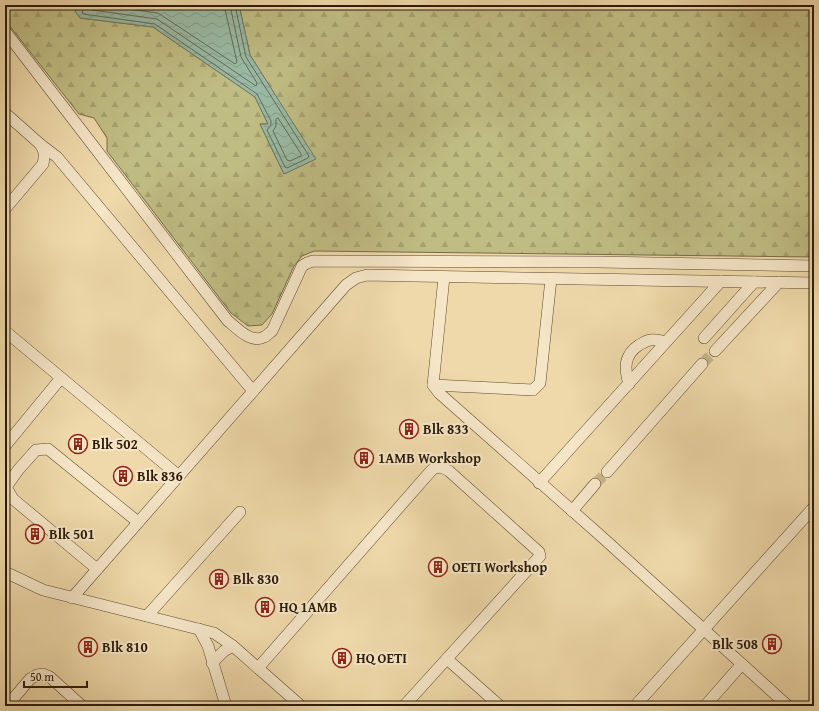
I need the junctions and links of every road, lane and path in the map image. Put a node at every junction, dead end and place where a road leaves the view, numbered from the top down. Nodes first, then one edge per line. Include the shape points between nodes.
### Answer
1 (5, 31) edge
2 (5, 113) edge
3 (40, 144) junction
4 (5, 209) edge
5 (814, 266) edge
6 (444, 277) junction
7 (551, 279) junction
8 (721, 281) junction
9 (754, 282) junction
10 (779, 282) junction
11 (814, 282) edge
12 (5, 331) edge
13 (704, 338) dead end
14 (666, 342) junction
15 (715, 351) tunnel mouth
16 (702, 364) tunnel mouth
17 (61, 378) junction
18 (629, 384) junction
19 (433, 385) junction
20 (253, 391) junction
21 (5, 446) edge
22 (607, 472) tunnel mouth
23 (179, 476) junction
24 (539, 483) junction
25 (595, 484) tunnel mouth
26 (814, 507) edge
27 (572, 511) junction
28 (240, 512) dead end
29 (138, 522) junction
30 (97, 569) junction
31 (5, 572) edge
32 (72, 598) junction
33 (147, 616) junction
34 (199, 629) junction
35 (704, 629) junction
36 (233, 646) junction
37 (446, 659) junction
38 (212, 663) junction
39 (742, 664) junction
40 (258, 668) junction
41 (7, 706) edge
42 (82, 706) edge
43 (226, 706) edge
44 (301, 706) edge
45 (404, 706) edge
46 (500, 706) edge
47 (635, 706) edge
48 (705, 706) edge
49 (788, 706) edge

1 - 5 lane via 228,321 246,336 256,340 272,331 302,266 313,261
2 - 3 lane
3 - 4 lane via 44,149 43,164
3 - 20 lane via 57,157
6 - 7 lane
6 - 19 lane
6 - 20 lane via 367,275 356,278 346,285
7 - 8 lane
7 - 19 lane via 538,387 533,390
8 - 9 lane
8 - 14 lane
9 - 10 lane
9 - 13 lane
10 - 11 lane
10 - 15 lane
12 - 17 lane
14 - 18 lane
14 - 18 lane via 652,339 632,350 625,368
16 - 22 lane
17 - 21 lane
17 - 23 lane
18 - 24 lane
19 - 24 lane
20 - 23 lane
23 - 29 lane
24 - 27 lane
25 - 27 lane
26 - 35 lane
27 - 35 lane
28 - 33 lane
29 - 30 lane
29 - 30 lane via 48,449 36,450 19,469 6,487 13,499
30 - 32 lane
31 - 32 lane via 43,590
32 - 33 lane
33 - 34 lane
34 - 36 lane via 214,633
34 - 38 lane via 208,646
35 - 39 lane
35 - 47 lane
36 - 38 lane
36 - 40 lane
37 - 40 lane via 540,556 539,552 449,471 438,467 430,472
37 - 45 lane
37 - 46 lane
38 - 43 lane
39 - 48 lane
39 - 49 lane
40 - 44 lane
41 - 42 lane via 30,679 42,674 50,677

